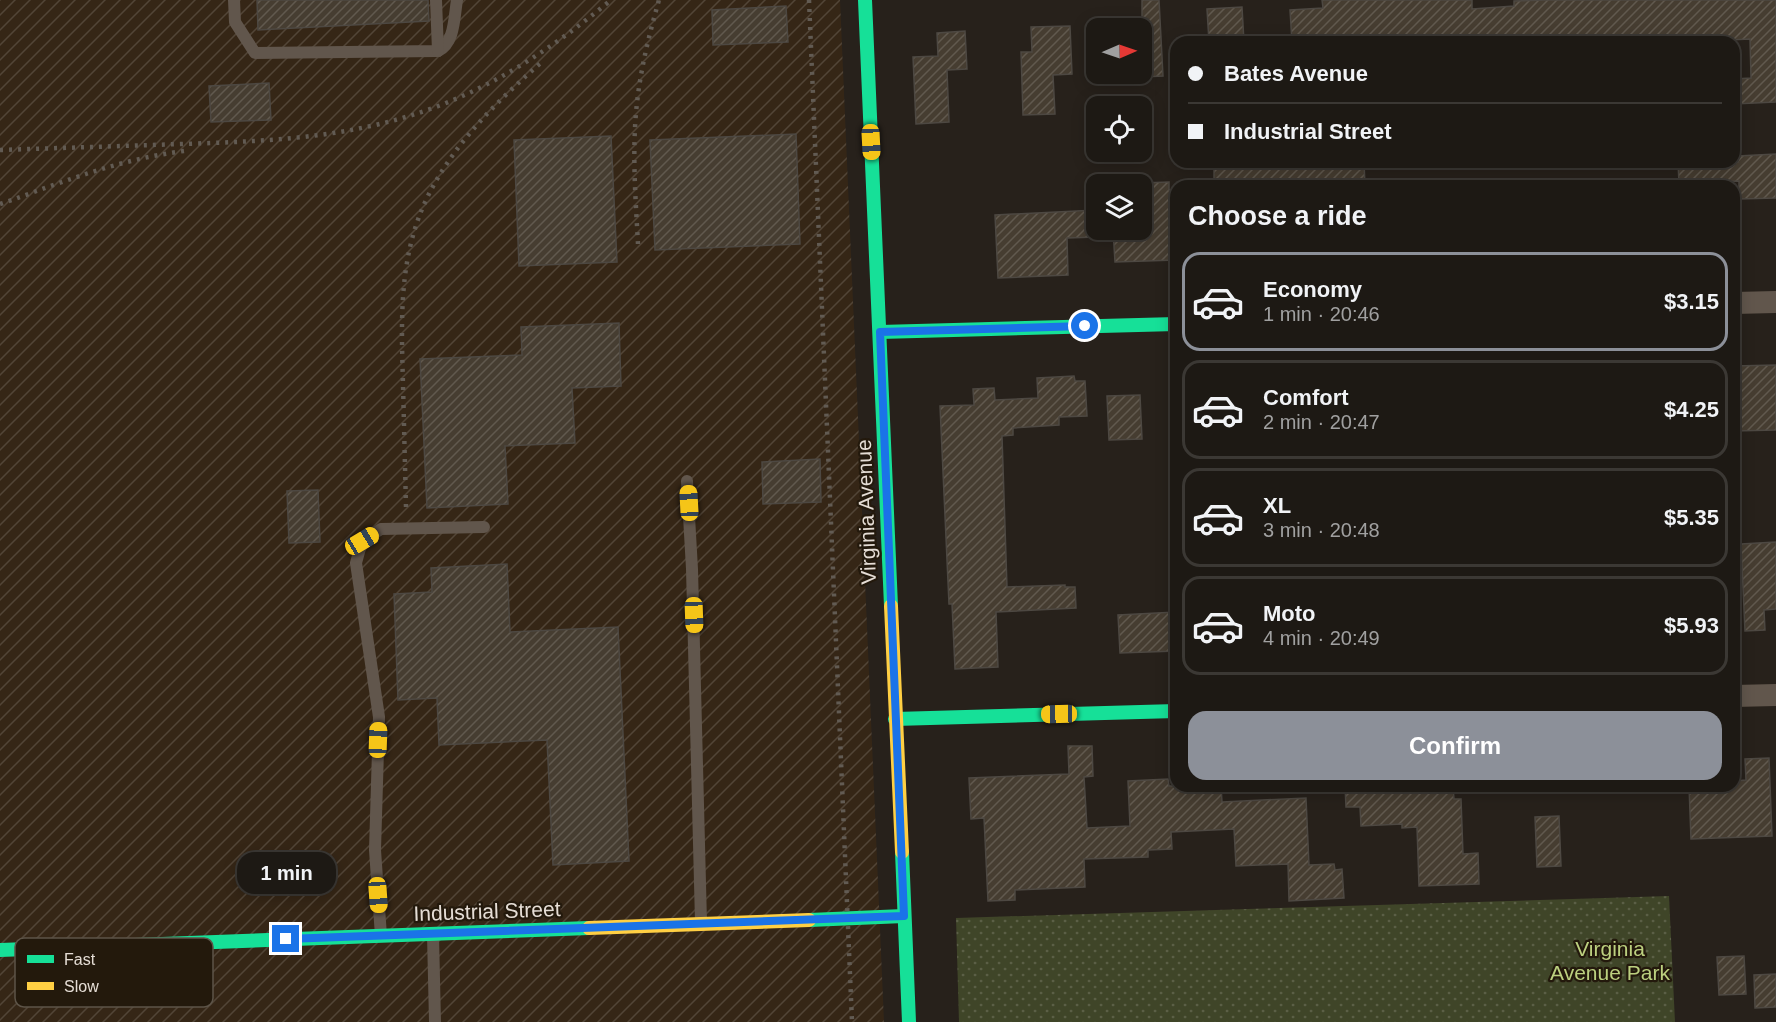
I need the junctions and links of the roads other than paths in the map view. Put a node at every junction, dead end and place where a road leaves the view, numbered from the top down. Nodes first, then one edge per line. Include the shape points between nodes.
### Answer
1 (234, 0) edge
2 (436, 0) edge
3 (457, 0) edge
4 (865, 0) edge
5 (438, 51) junction
6 (1776, 302) edge
7 (1740, 303) edge
8 (1170, 324) edge
9 (880, 332) junction
10 (687, 481) dead end
11 (484, 527) dead end
12 (1776, 695) edge
13 (1740, 696) edge
14 (1170, 711) edge
15 (895, 719) junction
16 (904, 916) junction
17 (701, 924) junction
18 (433, 934) junction
19 (381, 936) junction
20 (213, 942) edge
21 (15, 949) edge
22 (0, 950) edge
23 (435, 1022) edge
24 (909, 1022) edge

1 - 5 lane via 235,22 255,53
2 - 5 lane
3 - 5 lane via 450,41
4 - 9 street, Virginia Avenue
6 - 7 street
8 - 9 street
9 - 15 street, Virginia Avenue
10 - 17 lane
11 - 19 lane via 381,529 362,541 356,562 379,717 375,850
12 - 13 street
14 - 15 street
15 - 16 street, Virginia Avenue
16 - 17 street, Industrial Street
16 - 24 street, Virginia Avenue
17 - 18 street, Industrial Street
18 - 19 street, Industrial Street
18 - 23 lane
19 - 20 street, Industrial Street
21 - 22 street, Industrial Street

